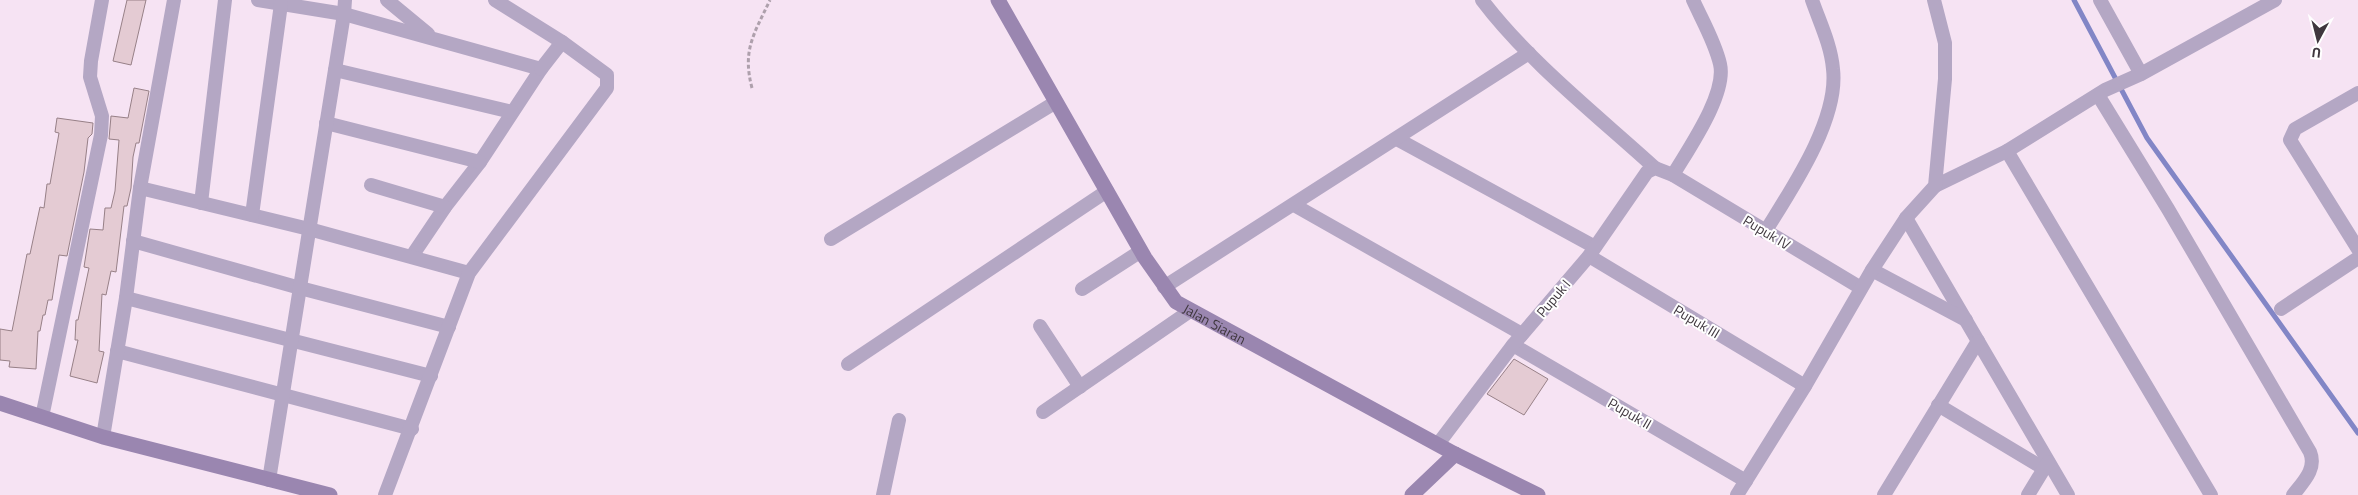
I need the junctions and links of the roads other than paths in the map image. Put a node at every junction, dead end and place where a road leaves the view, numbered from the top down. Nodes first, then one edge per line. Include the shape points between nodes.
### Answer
1 (102, 0) edge
2 (174, 0) edge
3 (225, 0) edge
4 (258, 0) edge
5 (387, 0) edge
6 (495, 0) edge
7 (998, 0) edge
8 (1482, 0) edge
9 (1693, 0) edge
10 (1812, 0) edge
11 (1934, 0) edge
12 (2100, 0) edge
13 (2275, 0) edge
14 (281, 4) junction
15 (344, 7) edge
16 (430, 36) junction
17 (562, 42) junction
18 (1529, 53) junction
19 (542, 69) junction
20 (335, 70) junction
21 (2137, 76) junction
22 (2102, 93) junction
23 (2358, 94) edge
24 (1056, 102) junction
25 (512, 112) junction
26 (326, 123) junction
27 (1397, 139) junction
28 (2007, 150) junction
29 (480, 162) junction
30 (1655, 168) junction
31 (1674, 175) junction
32 (371, 185) dead end
33 (1935, 186) junction
34 (140, 188) junction
35 (1107, 192) junction
36 (201, 203) junction
37 (1294, 205) junction
38 (445, 207) junction
39 (252, 215) junction
40 (1906, 218) junction
41 (309, 229) junction
42 (1765, 232) junction
43 (831, 239) dead end
44 (133, 241) junction
45 (2358, 249) edge
46 (1141, 251) junction
47 (1592, 251) junction
48 (412, 256) junction
49 (2358, 258) edge
50 (1872, 270) junction
51 (469, 273) junction
52 (1164, 287) junction
53 (300, 288) junction
54 (1861, 288) junction
55 (1082, 289) dead end
56 (126, 298) junction
57 (2281, 309) dead end
58 (1190, 311) junction
59 (1966, 320) junction
60 (1040, 326) dead end
61 (449, 327) junction
62 (291, 340) junction
63 (1518, 340) junction
64 (1978, 341) junction
65 (117, 351) junction
66 (848, 364) dead end
67 (431, 376) junction
68 (1805, 386) junction
69 (1080, 387) junction
70 (282, 394) junction
71 (0, 402) edge
72 (1938, 405) junction
73 (1043, 412) dead end
74 (42, 417) junction
75 (900, 420) dead end
76 (412, 428) junction
77 (103, 437) junction
78 (1438, 444) junction
79 (1455, 454) junction
80 (2046, 465) junction
81 (269, 480) junction
82 (1746, 481) junction
83 (330, 495) edge
84 (385, 495) edge
85 (882, 495) edge
86 (1412, 495) edge
87 (1538, 495) edge
88 (1737, 495) edge
89 (1884, 495) edge
90 (2028, 495) edge
91 (2068, 495) edge
92 (2211, 495) edge
93 (2293, 495) edge

1 - 74 street via 90,77 102,116 101,135
2 - 34 street
3 - 36 street
4 - 14 street
5 - 16 street
6 - 17 street
7 - 24 street, Jalan Siaran
8 - 18 street
9 - 31 street via 1720,63 1722,79 1716,99
10 - 42 street via 1831,53 1833,94 1799,179
11 - 33 street via 1945,43 1945,79
12 - 21 street
13 - 21 street
14 - 15 street
14 - 39 street
15 - 16 street
15 - 20 street
16 - 19 street
17 - 19 street
17 - 51 street via 607,75 607,88
18 - 27 street
18 - 30 street
19 - 25 street
20 - 25 street
20 - 26 street
21 - 22 street
22 - 28 street
22 - 93 street via 2310,452 2310,472
23 - 45 street via 2295,129 2290,140
24 - 35 street, Jalan Siaran
24 - 43 street
25 - 29 street
26 - 29 street
26 - 41 street
27 - 37 street
27 - 47 street, Pupuk III
28 - 33 street
28 - 92 street
29 - 38 street
30 - 31 street
30 - 47 street, Pupuk I via 1647,172
31 - 42 street, Pupuk IV
32 - 38 street
33 - 40 street
34 - 36 street
34 - 44 street
35 - 46 street, Jalan Siaran
35 - 66 street
36 - 39 street
37 - 52 street
37 - 63 street, Pupuk II
38 - 48 street
39 - 41 street
40 - 50 street
40 - 59 street
41 - 48 street
41 - 53 street
42 - 54 street, Pupuk IV
44 - 53 street
44 - 56 street
46 - 52 street, Jalan Siaran
46 - 55 street
47 - 63 street, Pupuk I
47 - 68 street, Pupuk III
48 - 51 street
49 - 57 street
50 - 54 street
50 - 59 street
51 - 61 street
52 - 58 street, Jalan Siaran via 1176,302
53 - 61 street
53 - 62 street
54 - 68 street
56 - 62 street
56 - 65 street
58 - 69 street
58 - 78 street, Jalan Siaran
59 - 64 street
60 - 69 street
61 - 67 street
62 - 67 street
62 - 70 street
63 - 78 street, Pupuk I
63 - 82 street, Pupuk II
64 - 72 street
64 - 80 street
65 - 70 street
65 - 77 street
67 - 76 street
68 - 82 street
69 - 73 street
70 - 76 street
70 - 81 street
71 - 74 street
72 - 80 street
72 - 89 street
74 - 77 street
75 - 85 street
76 - 84 street
77 - 81 street
78 - 79 street, Jalan Siaran
79 - 86 street
79 - 87 street, Jalan Siaran
80 - 90 street
80 - 91 street
81 - 83 street
82 - 88 street

